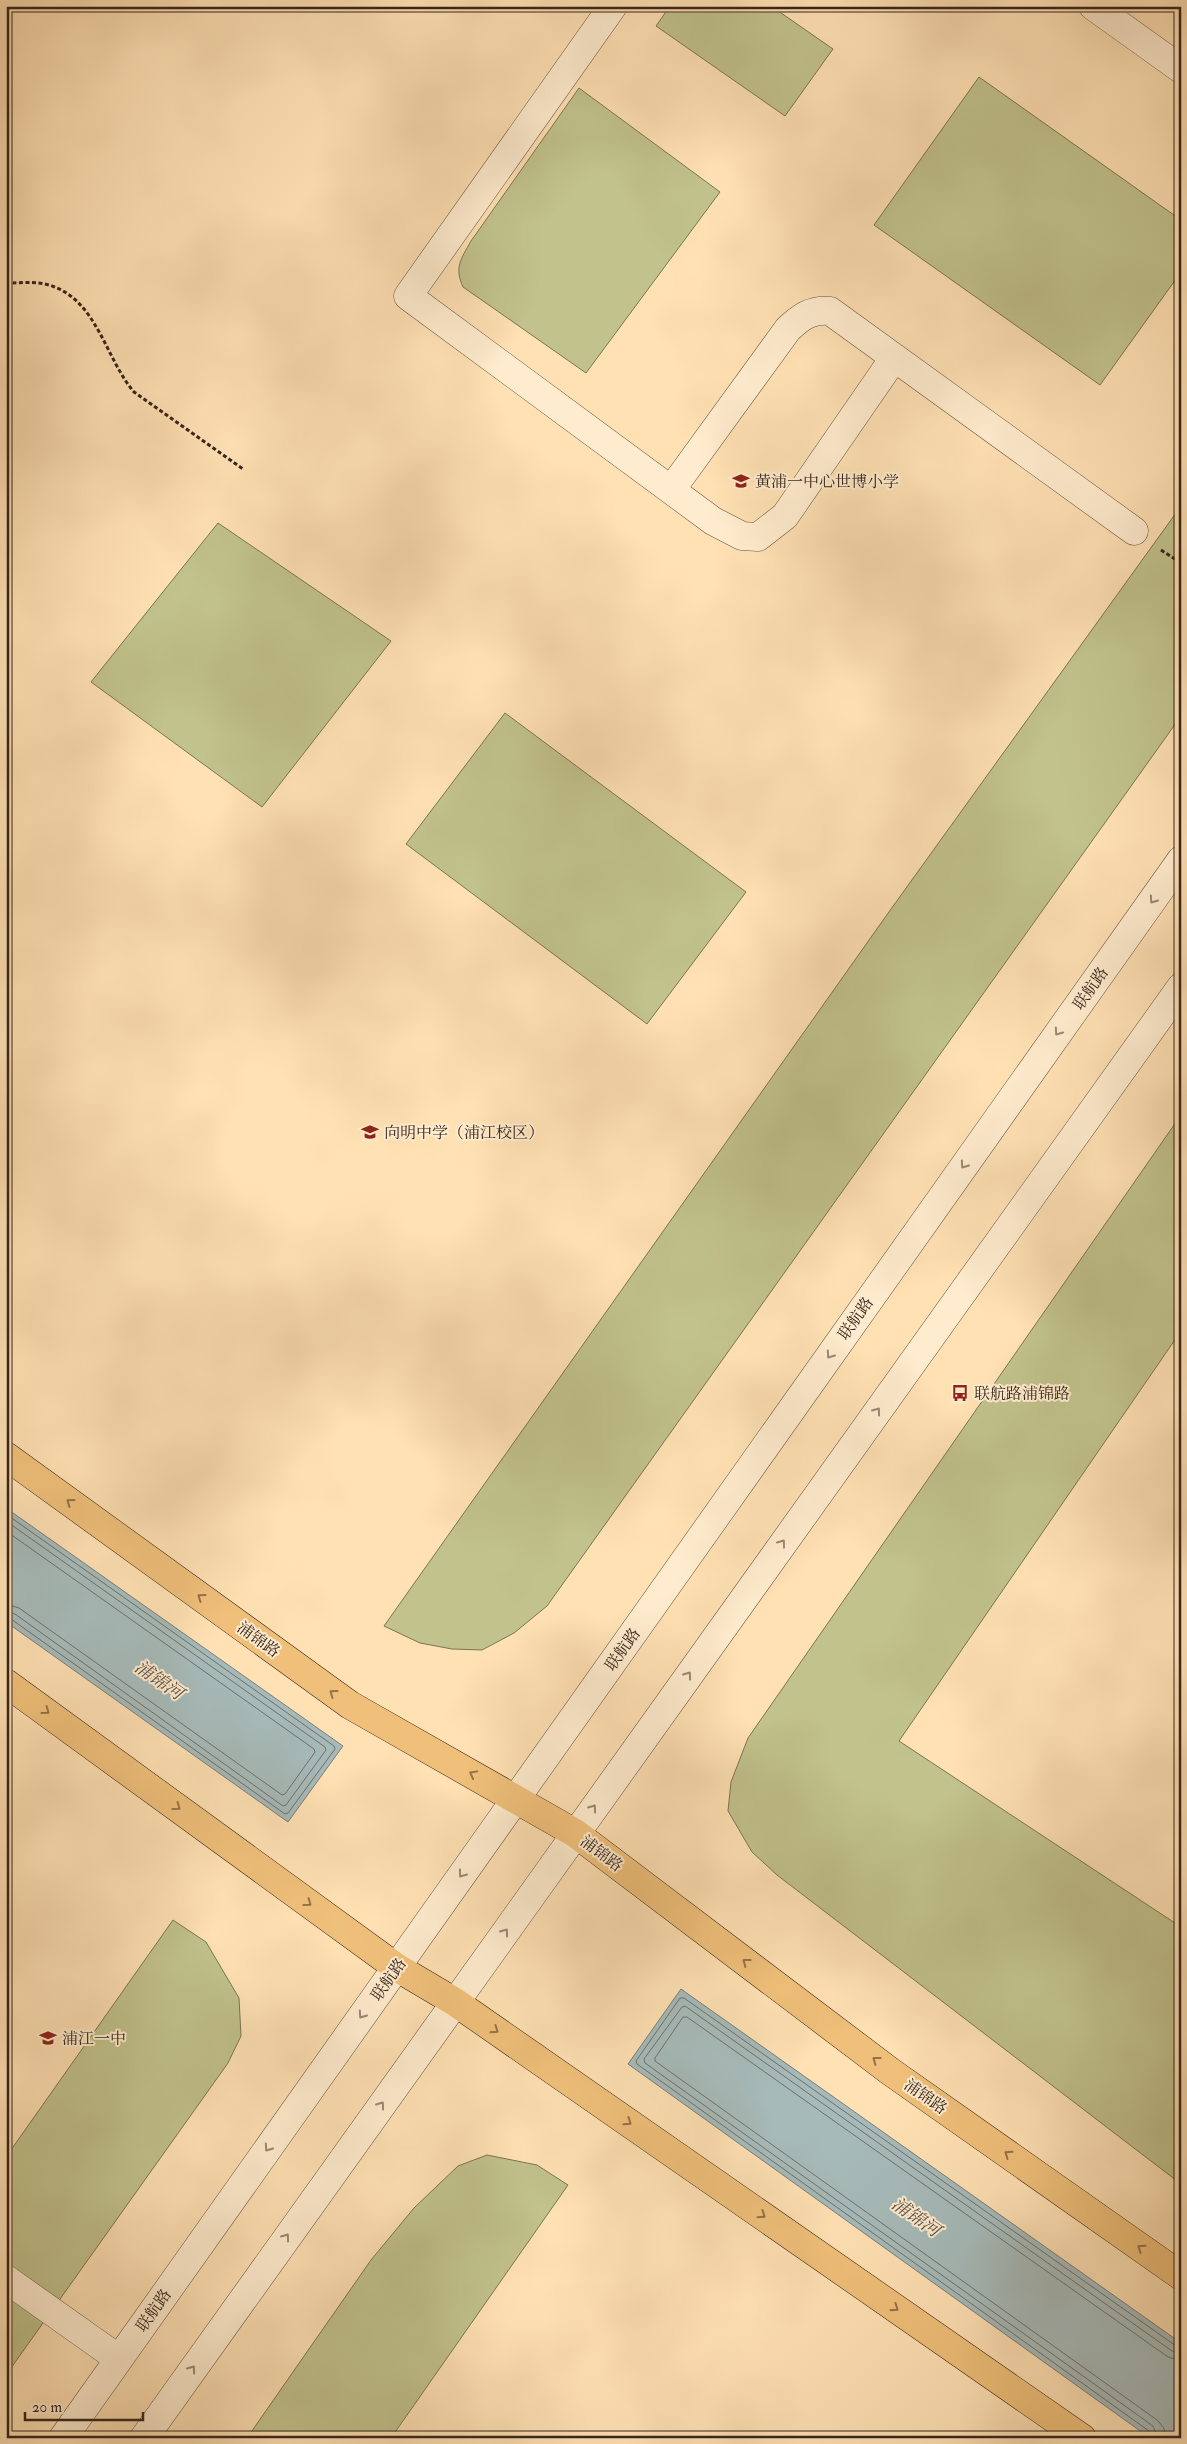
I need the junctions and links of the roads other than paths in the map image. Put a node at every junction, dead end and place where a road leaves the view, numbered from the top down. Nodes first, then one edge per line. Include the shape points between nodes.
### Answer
1 (613, 6) edge
2 (1093, 6) edge
3 (1181, 69) edge
4 (894, 358) junction
5 (671, 490) junction
6 (1134, 531) dead end
7 (1181, 860) edge
8 (1181, 987) edge
9 (6, 1456) edge
10 (6, 1683) edge
11 (516, 1798) junction
12 (575, 1833) junction
13 (396, 1967) junction
14 (455, 2002) junction
15 (1181, 2276) edge
16 (6, 2280) edge
17 (119, 2359) junction
18 (63, 2438) edge
19 (144, 2438) edge
20 (1082, 2438) edge

1 - 5 street via 408,296
2 - 3 street
4 - 5 street via 830,311 818,310 802,316 788,329
4 - 5 street via 785,516 758,537 742,536 727,529
4 - 6 street
7 -> 11 street, 联航路
12 -> 8 street
11 -> 9 main road, 浦锦路 via 350,1705
10 -> 13 main road
11 - 12 main road, 浦锦路
11 -> 13 street, 联航路
14 -> 12 street
15 -> 12 main road, 浦锦路 via 891,2072
13 - 14 main road
13 -> 17 street, 联航路
19 -> 14 street
14 -> 20 main road
16 - 17 street
17 - 18 street, 联航路

